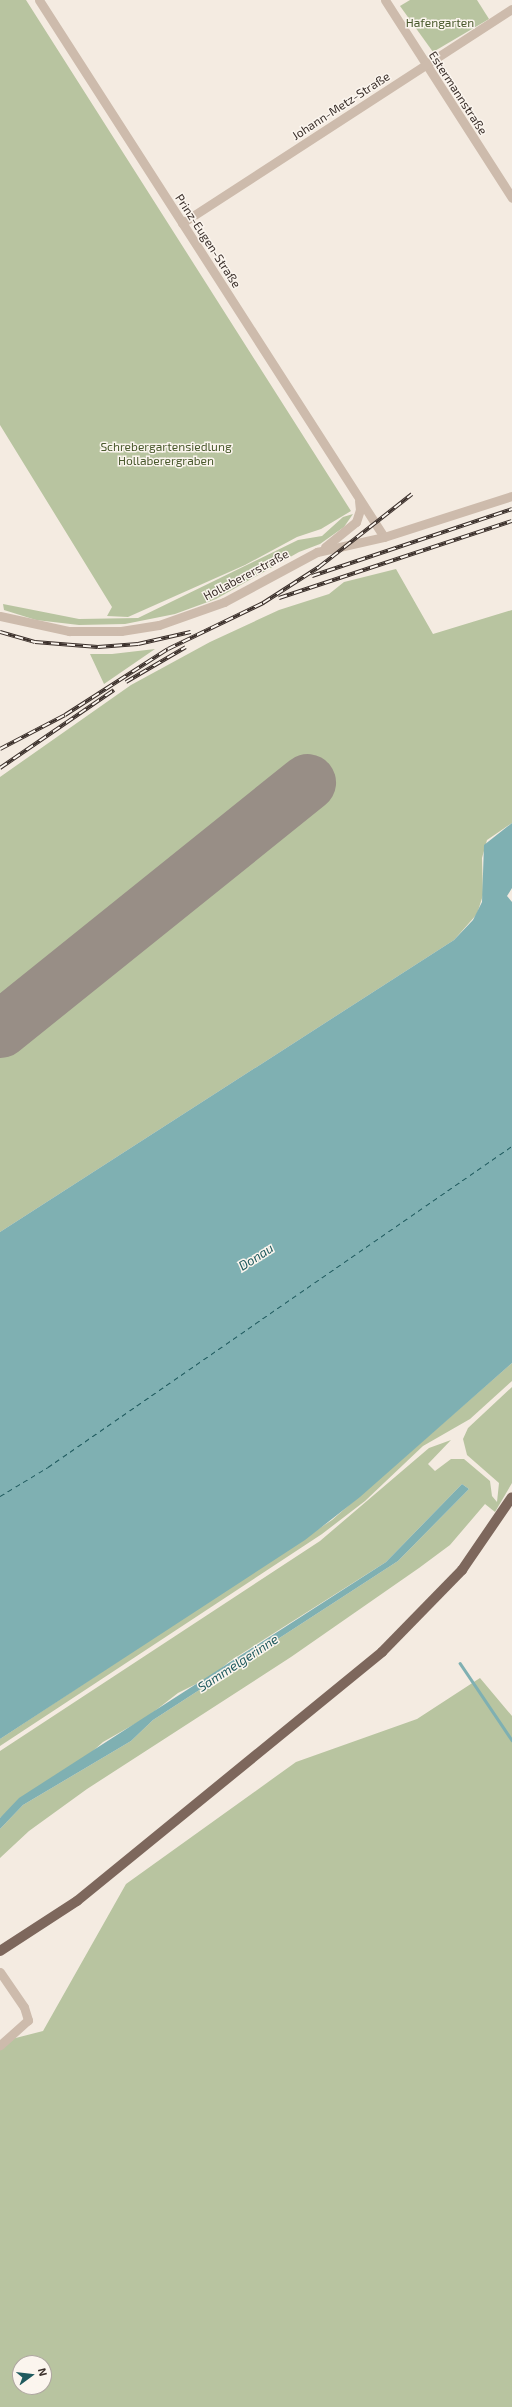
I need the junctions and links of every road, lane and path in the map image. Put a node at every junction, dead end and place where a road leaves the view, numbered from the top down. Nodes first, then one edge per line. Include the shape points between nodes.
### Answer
1 (39, 0) edge
2 (385, 0) edge
3 (512, 9) edge
4 (426, 65) junction
5 (512, 198) edge
6 (182, 223) junction
7 (357, 494) junction
8 (512, 496) edge
9 (384, 537) junction
10 (317, 552) junction
11 (0, 616) edge
12 (512, 1497) edge
13 (0, 1951) edge
14 (0, 1972) edge
15 (0, 2045) edge

1 - 6 street, Prinz-Eugen-Straße
2 - 4 street, Estermannstraße
3 - 4 street, Johann-Metz-Straße
4 - 5 street, Estermannstraße
4 - 6 street, Johann-Metz-Straße
6 - 7 street, Prinz-Eugen-Straße
7 - 9 street, Prinz-Eugen-Straße
7 - 10 street, Prinz-Eugen-Straße via 360,510 356,522
8 - 9 street, Hollabererstraße
9 - 10 street, Hollabererstraße
10 - 11 street, Hollabererstraße via 224,602 159,625 83,632 38,626
12 - 13 main road via 462,1570 382,1652 76,1901
14 - 15 street via 24,2007 28,2020

